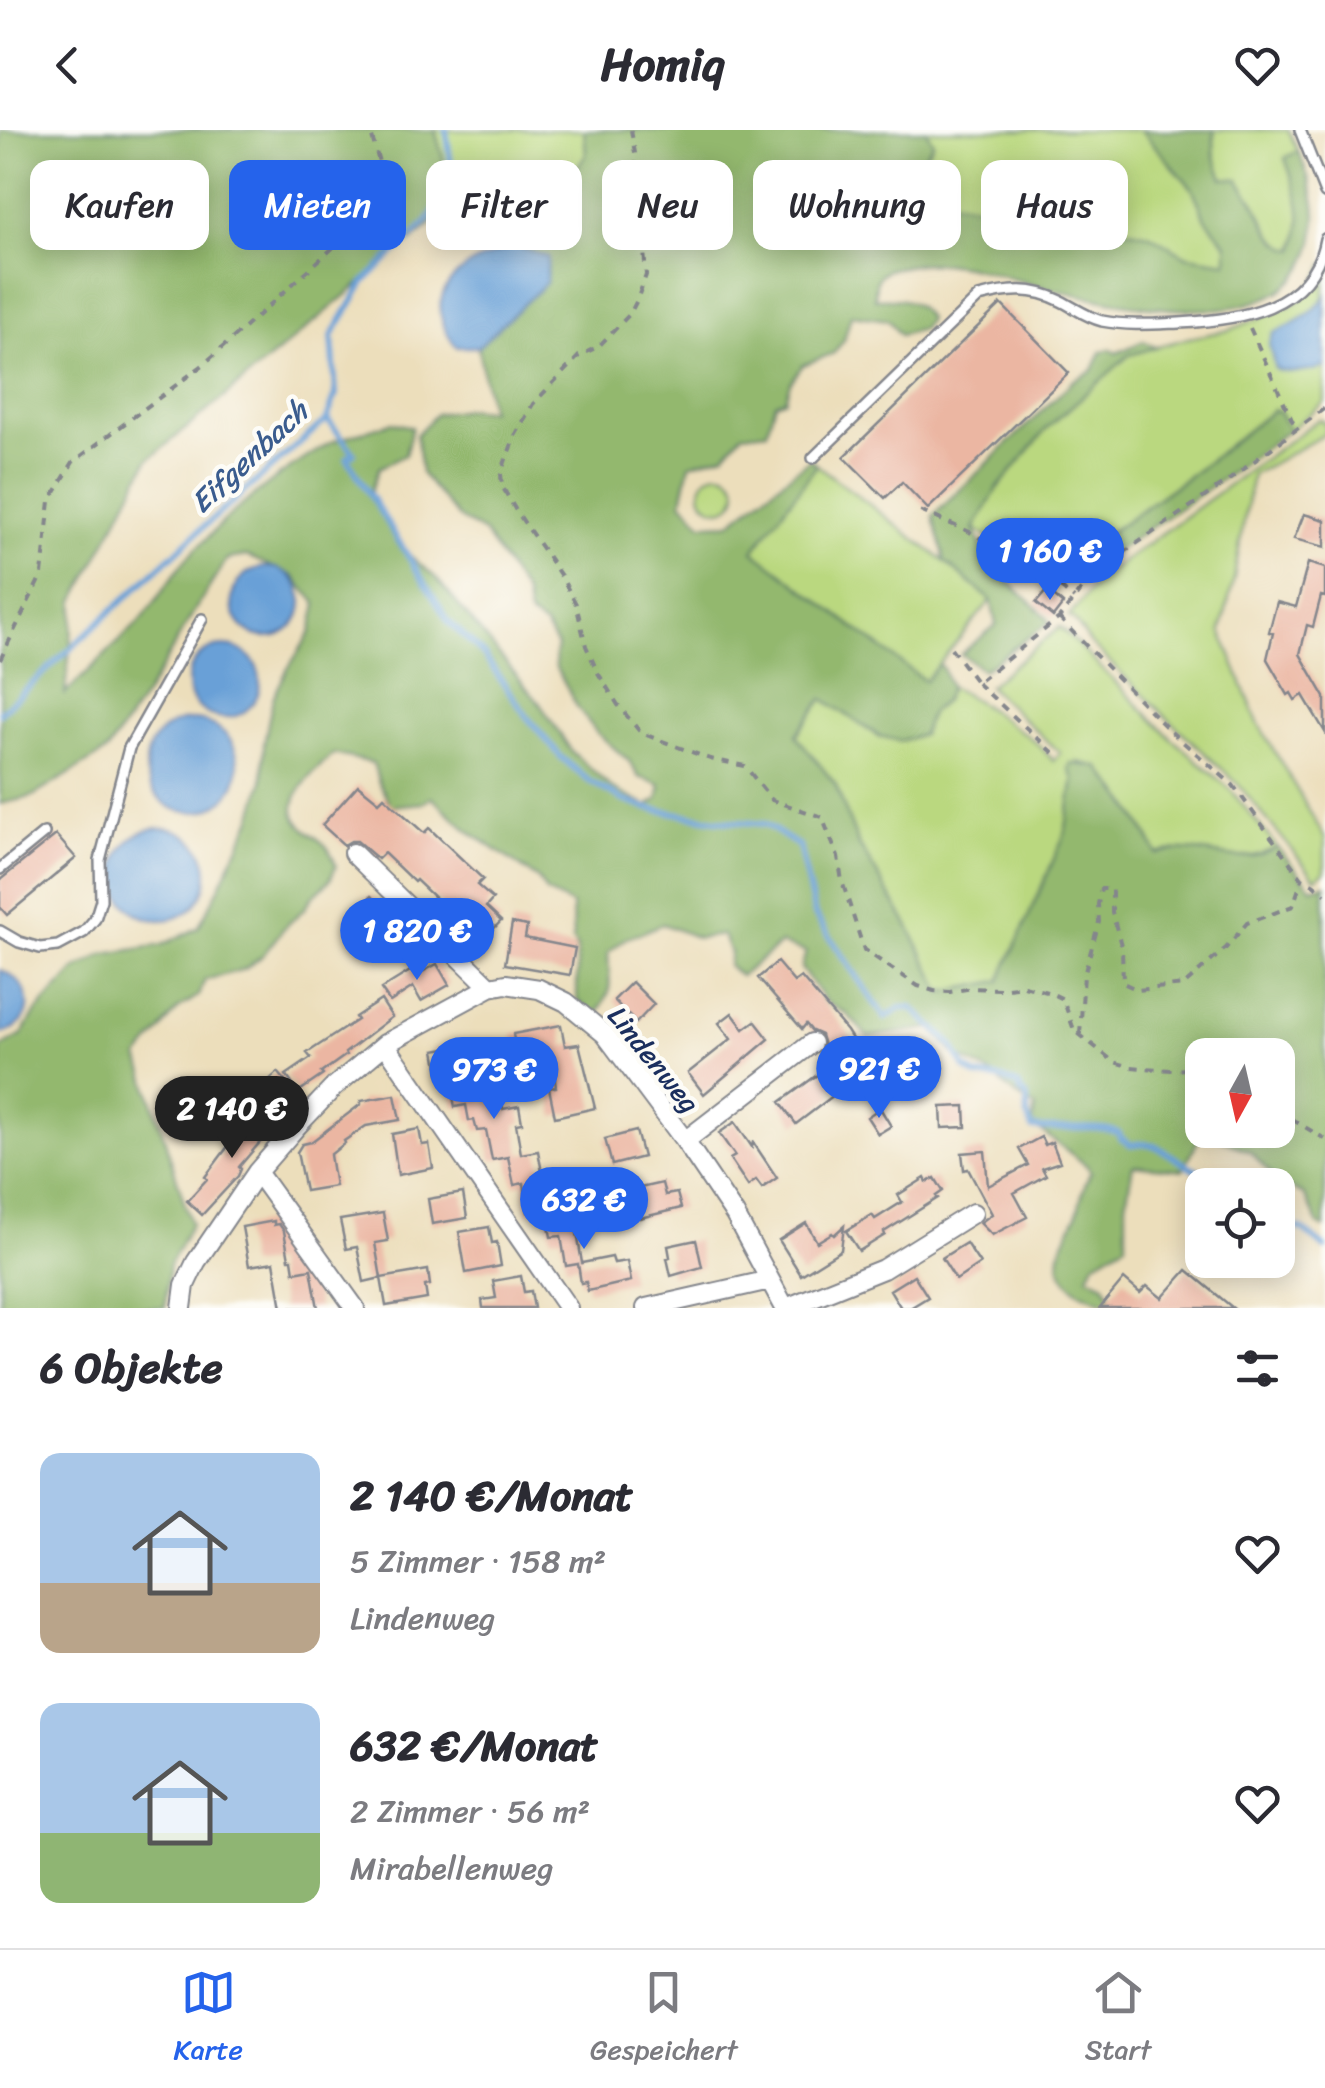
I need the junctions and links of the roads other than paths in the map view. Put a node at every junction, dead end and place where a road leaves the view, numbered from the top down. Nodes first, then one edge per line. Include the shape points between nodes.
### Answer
1 (1300, 130) edge
2 (1325, 193) edge
3 (1325, 239) edge
4 (814, 458) dead end
5 (202, 619) dead end
6 (44, 833) dead end
7 (353, 853) dead end
8 (0, 869) edge
9 (0, 931) edge
10 (490, 987) junction
11 (812, 1043) dead end
12 (385, 1044) junction
13 (685, 1141) junction
14 (257, 1172) junction
15 (973, 1213) dead end
16 (770, 1280) junction
17 (182, 1308) edge
18 (355, 1308) edge
19 (568, 1308) edge
20 (646, 1308) edge
21 (786, 1308) edge

1 - 2 lane
3 - 4 lane via 1302,287 1281,302 1211,322 1103,321 1032,290 979,297
5 - 9 lane via 129,748 100,860 95,918 58,946 40,948
6 - 8 lane
7 - 10 street
10 - 12 street
10 - 13 street, Lindenweg via 538,988 566,1002 606,1034
11 - 13 street
12 - 14 street
12 - 19 street
13 - 16 street, Lindenweg
14 - 17 street via 196,1262
14 - 18 street
15 - 21 street via 884,1269
16 - 20 street
16 - 21 street, Lindenweg

